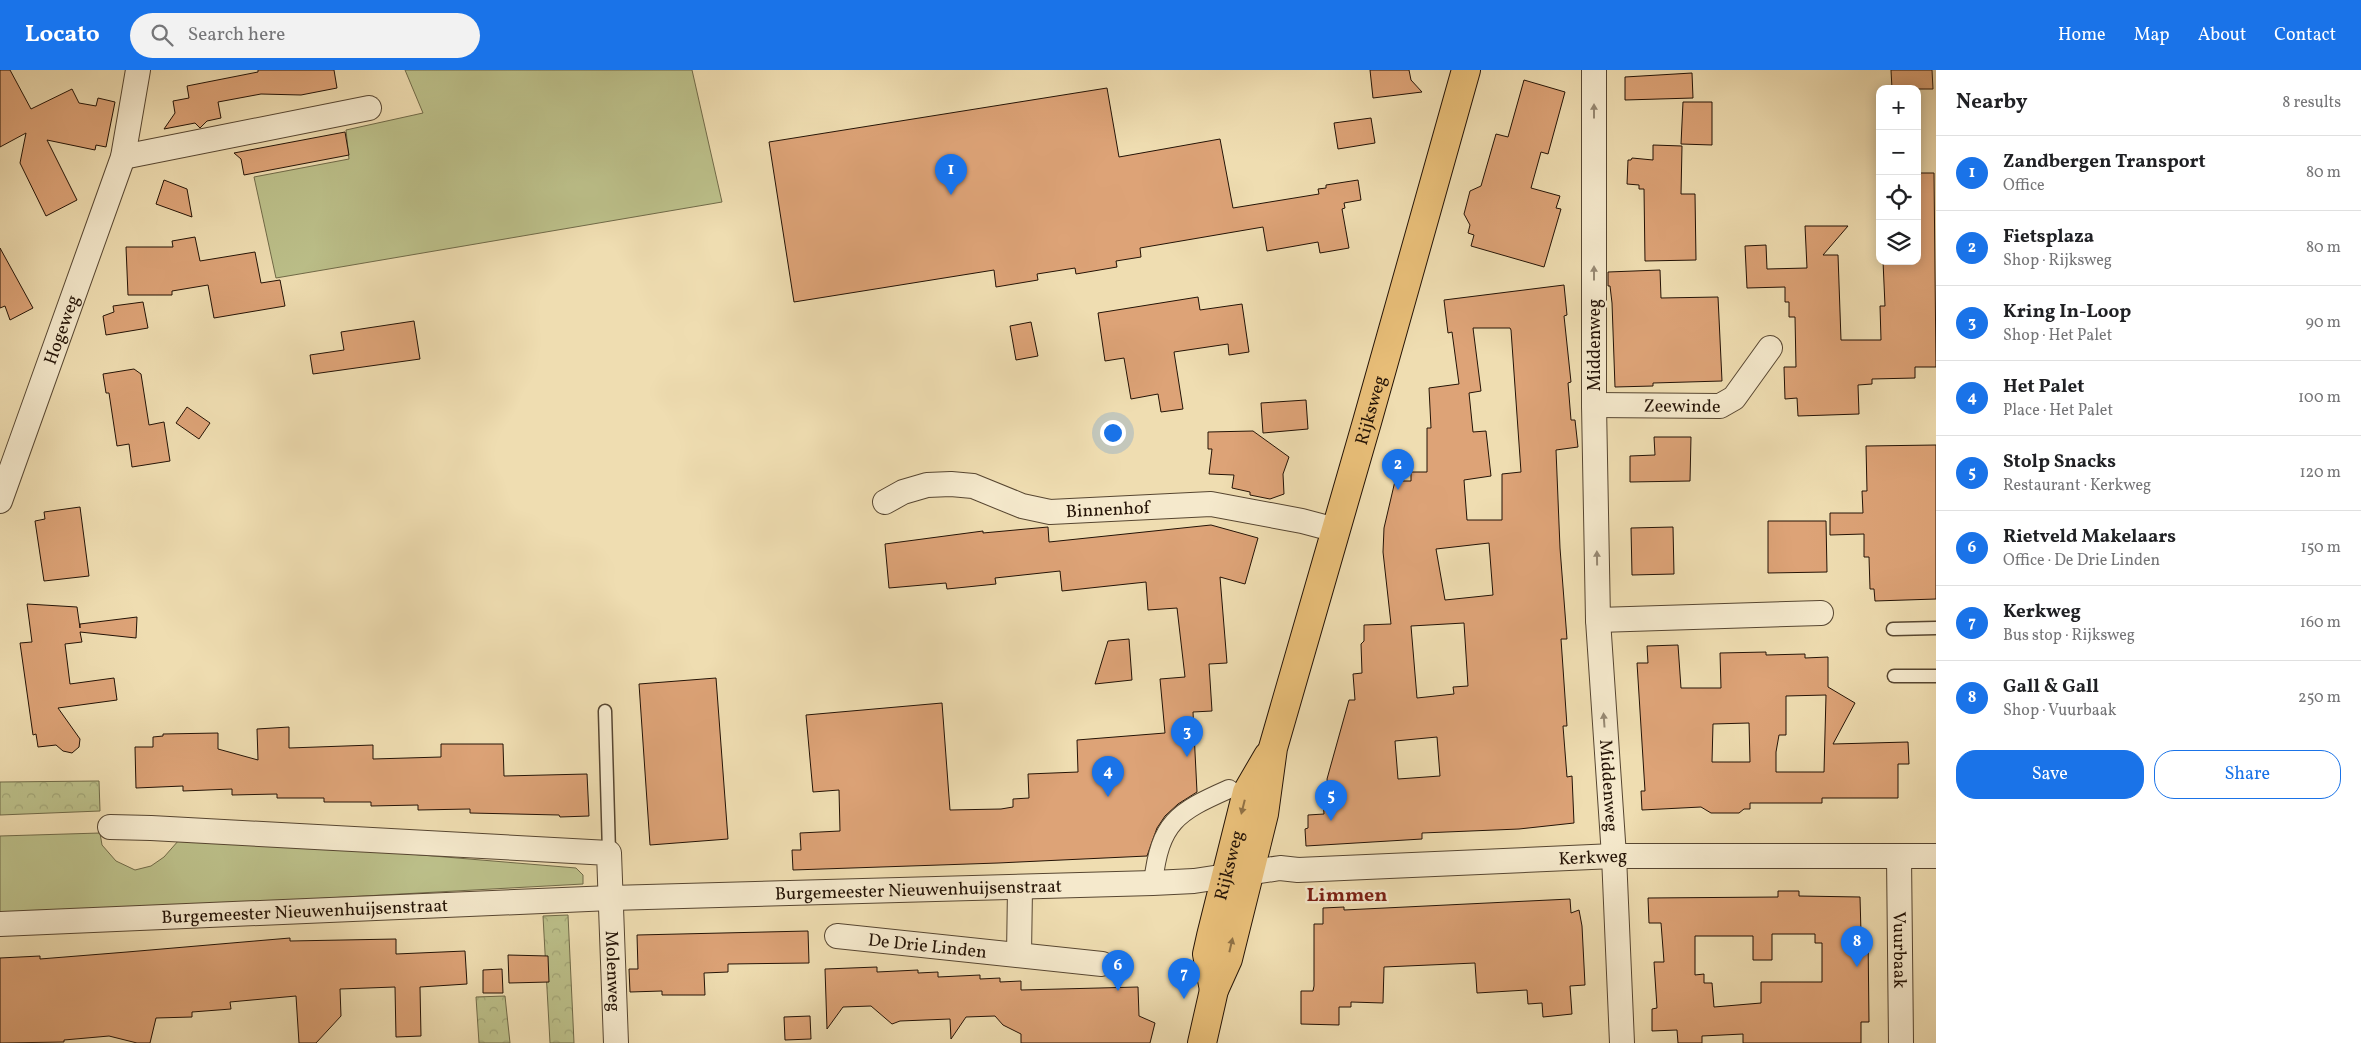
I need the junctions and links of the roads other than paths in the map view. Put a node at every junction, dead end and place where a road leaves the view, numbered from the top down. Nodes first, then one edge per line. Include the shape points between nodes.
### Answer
1 (138, 70) edge
2 (1466, 70) edge
3 (1594, 70) edge
4 (369, 108) dead end
5 (123, 157) junction
6 (1770, 348) dead end
7 (1594, 405) junction
8 (0, 501) edge
9 (885, 502) dead end
10 (1336, 530) junction
11 (1822, 613) dead end
12 (1598, 620) junction
13 (1936, 628) edge
14 (1893, 629) dead end
15 (1894, 676) dead end
16 (1936, 676) edge
17 (605, 711) dead end
18 (1229, 789) dead end
19 (110, 827) dead end
20 (609, 853) junction
21 (1614, 856) junction
22 (1899, 856) junction
23 (1936, 856) edge
24 (1238, 875) junction
25 (1153, 883) junction
26 (1020, 888) junction
27 (610, 898) junction
28 (0, 924) edge
29 (837, 936) dead end
30 (1019, 955) junction
31 (1102, 964) dead end
32 (616, 1043) edge
33 (1202, 1043) edge
34 (1622, 1043) edge
35 (1901, 1043) edge

1 - 5 street, Hogeweg
2 - 10 main road, Rijksweg
7 -> 3 street, Middenweg
4 - 5 street
5 - 8 street, Hogeweg
6 - 7 street, Zeewinde via 1734,398 1720,406
12 -> 7 street, Middenweg
9 - 10 street, Binnenhof via 903,492 928,485 951,484 973,486 1022,506 1050,512 1211,504
10 - 24 main road, Rijksweg via 1272,748 1264,814
11 - 12 street
21 -> 12 street, Middenweg
13 - 14 lane
15 - 16 lane
17 - 20 lane
18 - 25 street via 1193,805 1178,816 1166,834 1155,862
19 - 20 street
20 - 27 street
21 - 22 street, Kerkweg
21 - 24 street, Kerkweg via 1298,870 1280,868
21 - 34 street, Middenweg
22 - 23 street, Kerkweg
22 - 35 street, Vuurbaak
24 - 25 street, Burgemeester Nieuwenhuijsenstraat
24 - 33 main road, Rijksweg via 1228,959 1214,990
25 - 26 street, Burgemeester Nieuwenhuijsenstraat
26 - 27 street, Burgemeester Nieuwenhuijsenstraat
26 - 30 street
27 - 28 street, Burgemeester Nieuwenhuijsenstraat
27 - 32 street, Molenweg
29 - 30 street, De Drie Linden
30 - 31 street, De Drie Linden

